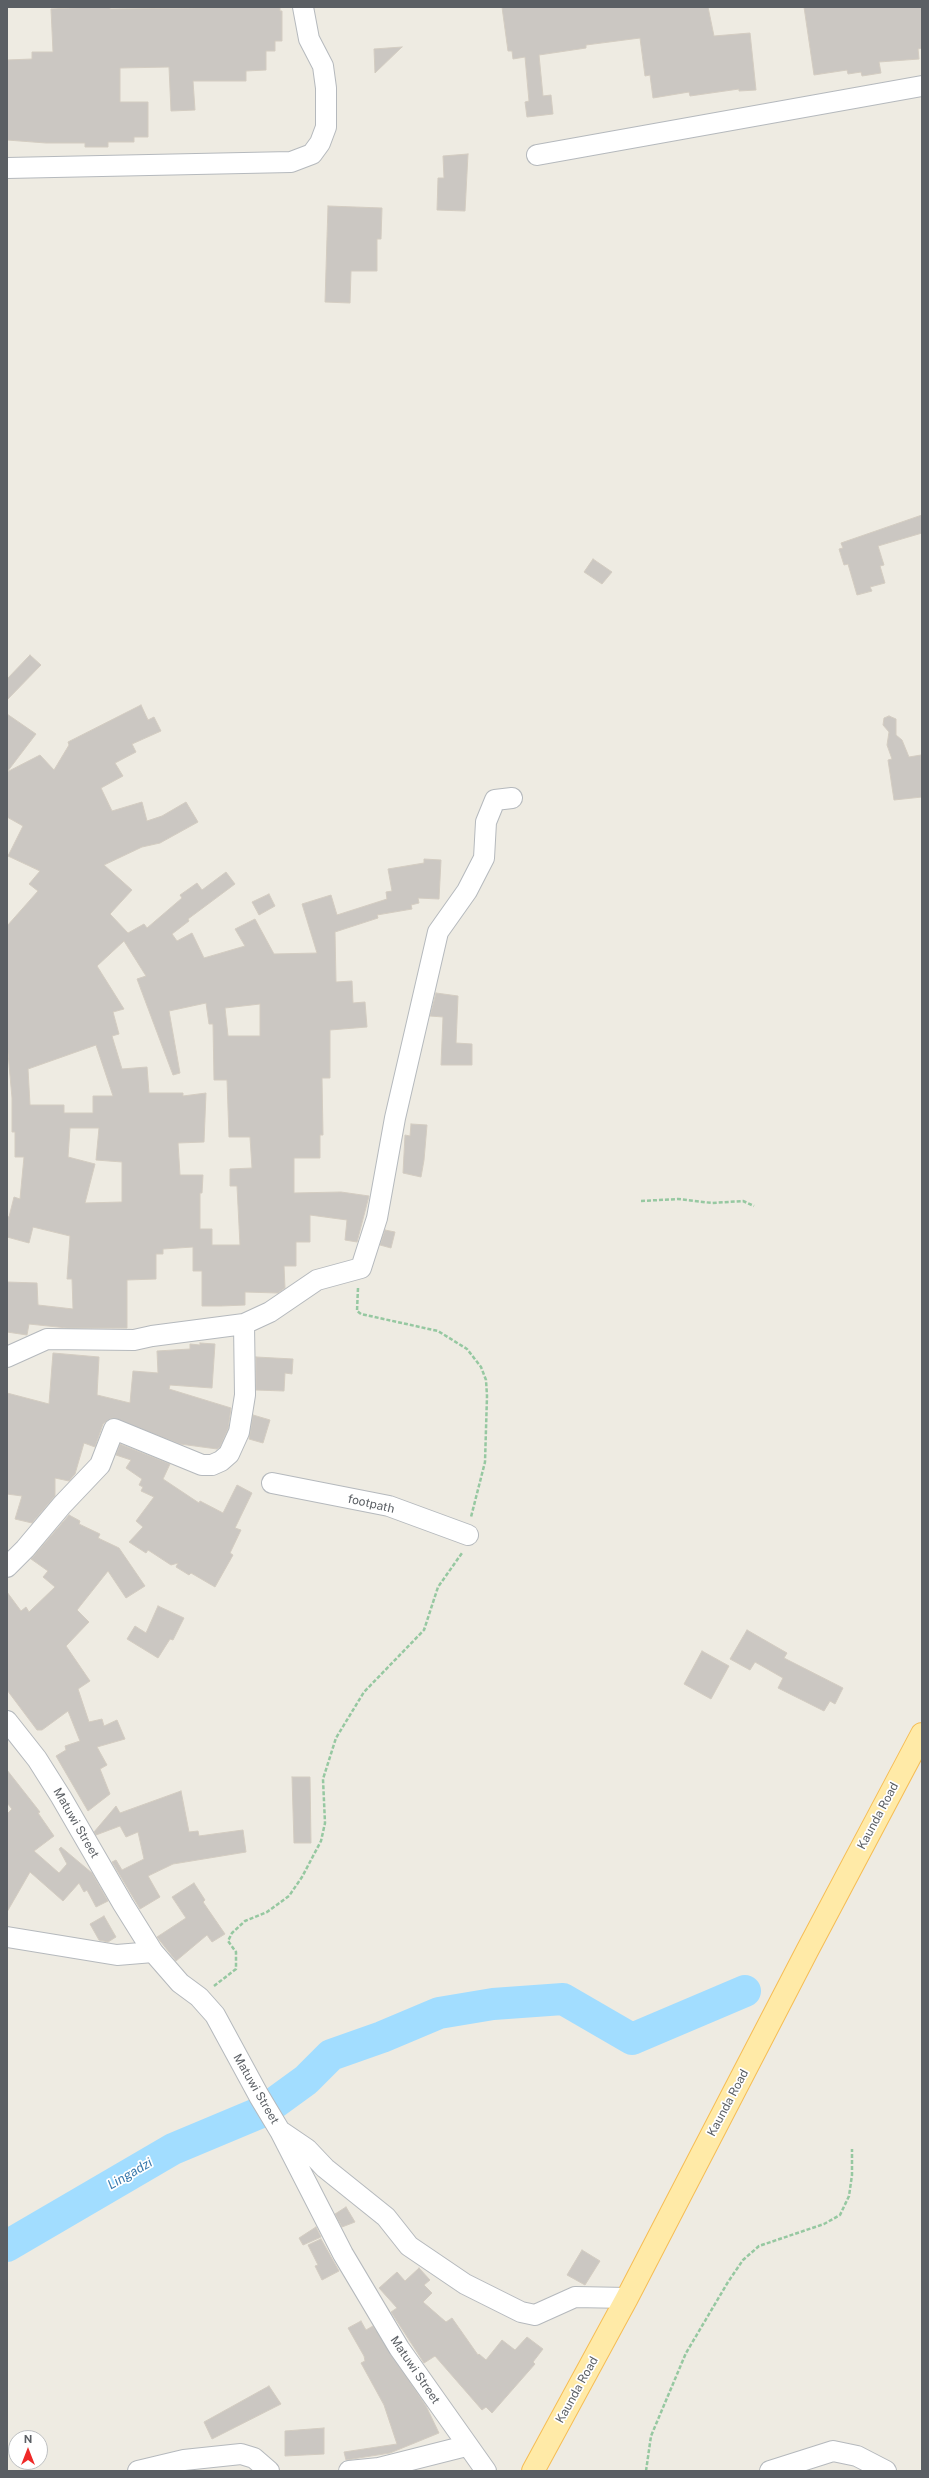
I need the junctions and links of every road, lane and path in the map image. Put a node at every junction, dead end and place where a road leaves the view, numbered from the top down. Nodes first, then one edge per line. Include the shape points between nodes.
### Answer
1 (304, 7) edge
2 (922, 86) edge
3 (537, 155) dead end
4 (7, 168) edge
5 (512, 798) dead end
6 (641, 1201) dead end
7 (754, 1206) dead end
8 (361, 1268) junction
9 (244, 1324) junction
10 (7, 1357) edge
11 (272, 1482) dead end
12 (468, 1535) junction
13 (7, 1567) edge
14 (7, 1721) edge
15 (922, 1734) edge
16 (7, 1937) edge
17 (154, 1952) junction
18 (199, 1997) junction
19 (280, 2130) junction
20 (852, 2149) dead end
21 (627, 2298) junction
22 (466, 2446) junction
23 (138, 2471) edge
24 (270, 2471) edge
25 (349, 2471) edge
26 (486, 2471) edge
27 (533, 2471) edge
28 (646, 2471) edge
29 (770, 2471) edge
30 (886, 2471) edge

1 - 4 street via 309,39 323,66 326,88 326,127 320,143 312,154 291,162
2 - 3 street
5 - 8 street via 495,800 486,822 484,858 467,891 438,932 395,1118 377,1218
6 - 7 path via 743,1201
8 - 9 street via 317,1280 270,1312
8 - 12 path via 357,1311 438,1331 467,1349 481,1368 486,1380 485,1462
9 - 10 street via 134,1340 47,1339
9 - 13 street via 245,1395 235,1446 225,1458 212,1465 202,1465 120,1430 112,1430 100,1465
11 - 12 street, footpath via 389,1506
12 - 18 path via 463,1550 438,1587 424,1630 364,1692 336,1738 323,1779 325,1823 321,1841 302,1877 289,1896 267,1912 244,1921 237,1927 228,1941 236,1952 236,1970
14 - 17 street, Matuwi Street via 37,1759 61,1796 123,1904
15 - 21 main road, Kaunda Road via 806,1951
16 - 17 street via 117,1955
17 - 18 street, Matuwi Street via 180,1983
18 - 19 street, Matuwi Street via 215,2015 258,2096
19 - 21 street via 381,2212 409,2246 465,2284 521,2312 535,2315 574,2297
19 - 22 street, Matuwi Street via 343,2254 399,2348
20 - 28 path via 849,2196 840,2215 824,2224 759,2246 743,2260 728,2282 686,2353 651,2436
21 - 27 main road, Kaunda Road
22 - 25 street via 379,2468
22 - 26 street, Matuwi Street
23 - 24 street via 184,2460 241,2454 254,2458
29 - 30 street via 833,2451 857,2456

